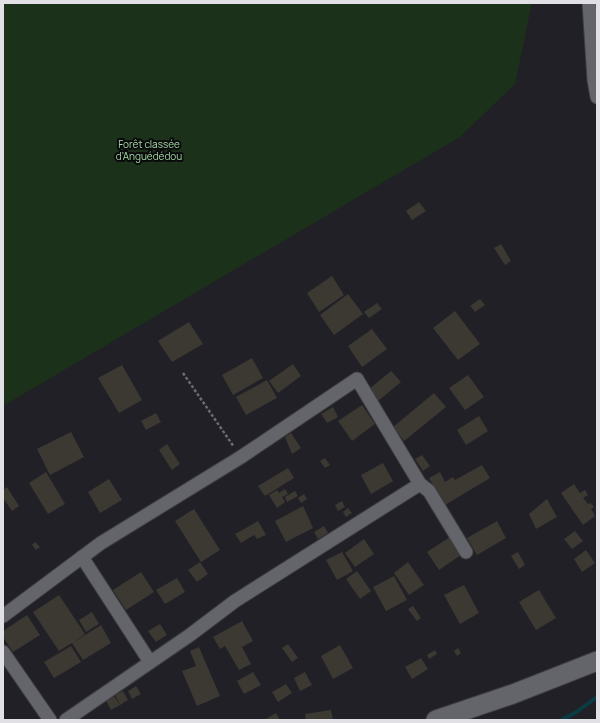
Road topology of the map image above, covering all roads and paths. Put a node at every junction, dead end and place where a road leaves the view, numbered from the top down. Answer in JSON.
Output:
{"nodes":[{"id":1,"x":589,"y":3,"type":"edge"},
{"id":2,"x":597,"y":97,"type":"edge"},
{"id":3,"x":183,"y":373,"type":"dead end"},
{"id":4,"x":241,"y":457,"type":"junction"},
{"id":5,"x":420,"y":484,"type":"junction"},
{"id":6,"x":466,"y":552,"type":"dead end"},
{"id":7,"x":82,"y":557,"type":"junction"},
{"id":8,"x":3,"y":616,"type":"edge"},
{"id":9,"x":3,"y":652,"type":"edge"},
{"id":10,"x":597,"y":661,"type":"edge"},
{"id":11,"x":150,"y":662,"type":"junction"},
{"id":12,"x":50,"y":720,"type":"edge"},
{"id":13,"x":66,"y":720,"type":"edge"},
{"id":14,"x":436,"y":720,"type":"edge"}],
"edges":[{"from":1,"to":2,"type":"street"},
{"from":3,"to":4,"type":"path"},
{"from":4,"to":5,"type":"street"},
{"from":4,"to":7,"type":"street"},
{"from":5,"to":6,"type":"street"},
{"from":5,"to":11,"type":"street"},
{"from":7,"to":8,"type":"street"},
{"from":7,"to":11,"type":"street"},
{"from":9,"to":12,"type":"street"},
{"from":10,"to":14,"type":"street"},
{"from":11,"to":13,"type":"street"}]}
